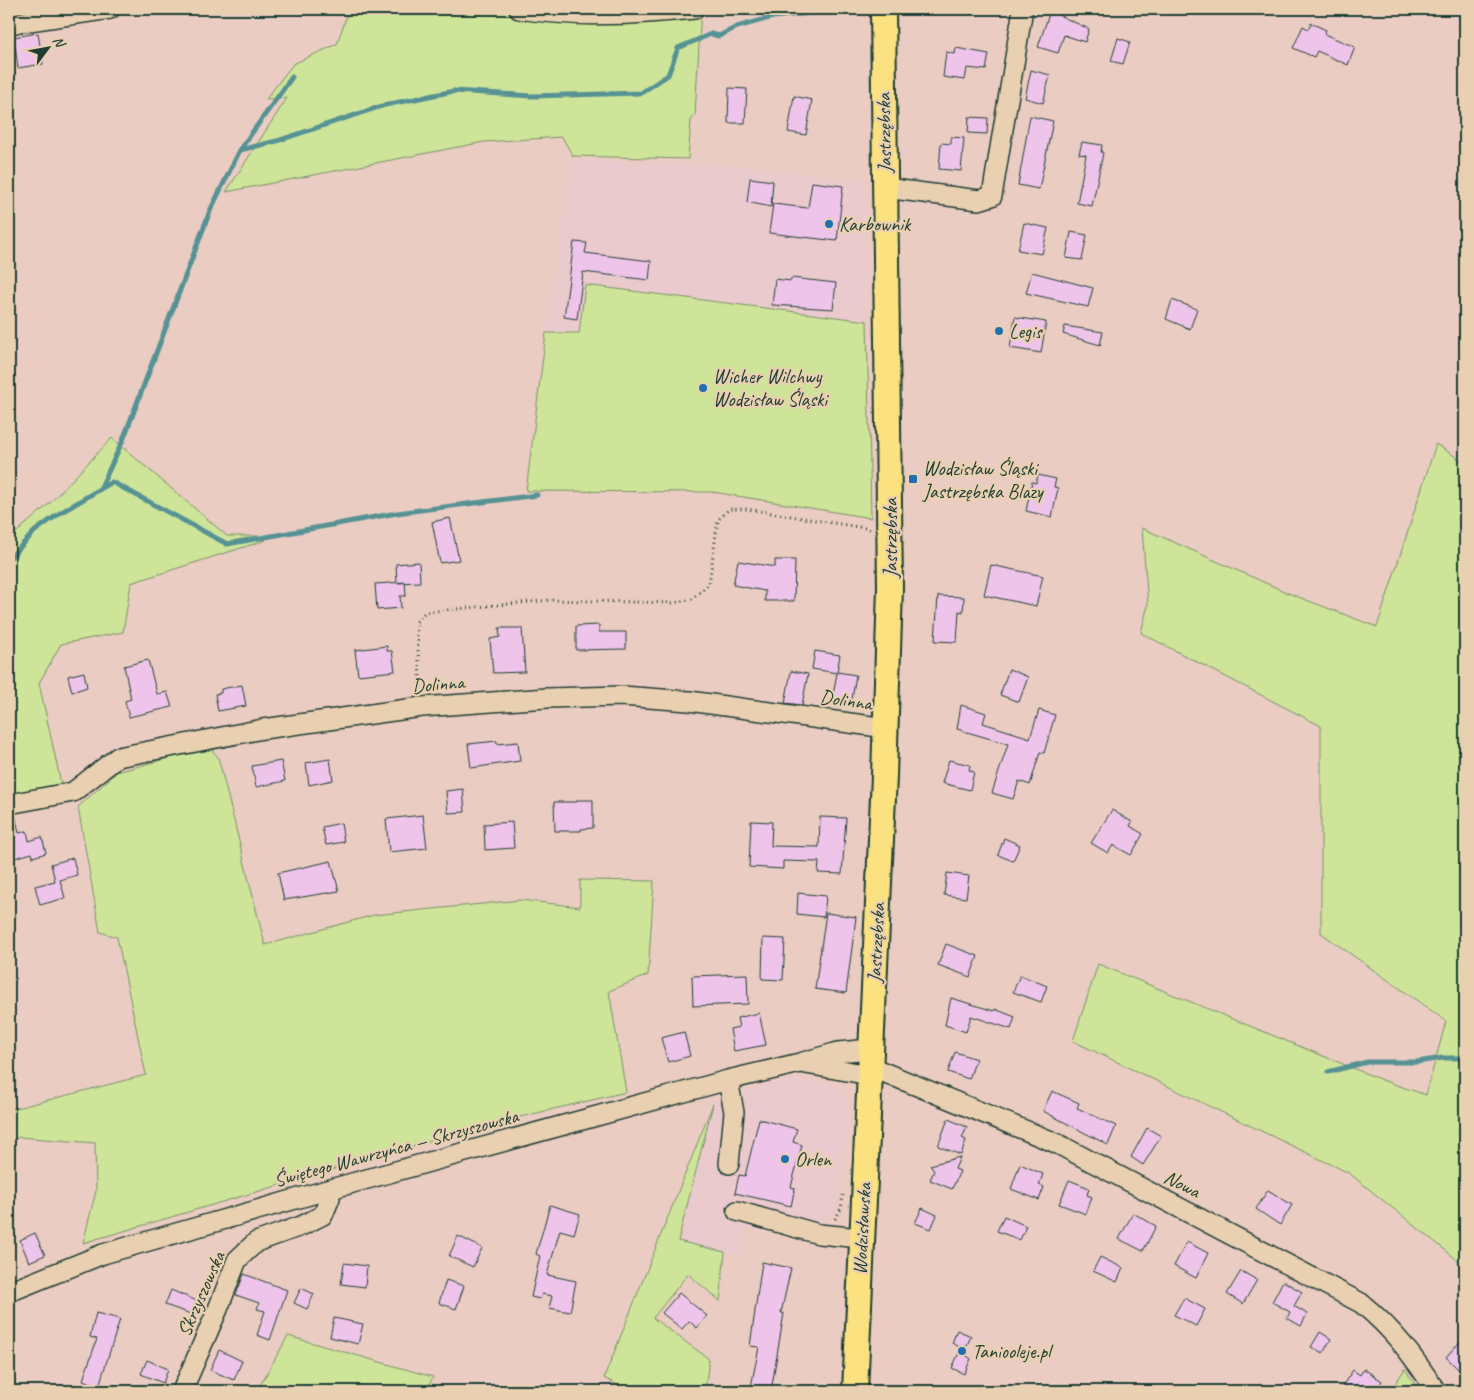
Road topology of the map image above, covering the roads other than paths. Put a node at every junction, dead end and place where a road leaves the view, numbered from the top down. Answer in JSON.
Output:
{"nodes":[{"id":1,"x":110,"y":9,"type":"edge"},
{"id":2,"x":519,"y":9,"type":"edge"},
{"id":3,"x":694,"y":9,"type":"edge"},
{"id":4,"x":883,"y":9,"type":"edge"},
{"id":5,"x":1023,"y":9,"type":"edge"},
{"id":6,"x":9,"y":24,"type":"edge"},
{"id":7,"x":885,"y":188,"type":"junction"},
{"id":8,"x":886,"y":728,"type":"junction"},
{"id":9,"x":9,"y":804,"type":"edge"},
{"id":10,"x":800,"y":1063,"type":"junction"},
{"id":11,"x":871,"y":1064,"type":"junction"},
{"id":12,"x":728,"y":1080,"type":"junction"},
{"id":13,"x":730,"y":1164,"type":"dead end"},
{"id":14,"x":327,"y":1190,"type":"junction"},
{"id":15,"x":737,"y":1211,"type":"dead end"},
{"id":16,"x":861,"y":1238,"type":"junction"},
{"id":17,"x":9,"y":1292,"type":"edge"},
{"id":18,"x":182,"y":1391,"type":"edge"},
{"id":19,"x":855,"y":1391,"type":"edge"},
{"id":20,"x":1436,"y":1391,"type":"edge"}],
"edges":[{"from":1,"to":6,"type":"street"},
{"from":2,"to":3,"type":"street"},
{"from":4,"to":7,"type":"main road","name":"Jastrzębska"},
{"from":5,"to":7,"type":"street"},
{"from":7,"to":8,"type":"main road","name":"Jastrzębska"},
{"from":8,"to":9,"type":"street","name":"Dolinna"},
{"from":8,"to":11,"type":"main road","name":"Jastrzębska"},
{"from":10,"to":11,"type":"street"},
{"from":10,"to":11,"type":"street","name":"Świętego Wawrzyńca — Skrzyszowska"},
{"from":10,"to":12,"type":"street","name":"Świętego Wawrzyńca — Skrzyszowska"},
{"from":11,"to":16,"type":"main road","name":"Wodzisławska"},
{"from":11,"to":20,"type":"street","name":"Nowa"},
{"from":12,"to":13,"type":"street"},
{"from":12,"to":14,"type":"street","name":"Świętego Wawrzyńca — Skrzyszowska"},
{"from":14,"to":17,"type":"street","name":"Świętego Wawrzyńca — Skrzyszowska"},
{"from":14,"to":18,"type":"street","name":"Skrzyszowska"},
{"from":15,"to":16,"type":"street"},
{"from":16,"to":19,"type":"main road","name":"Wodzisławska"}]}
